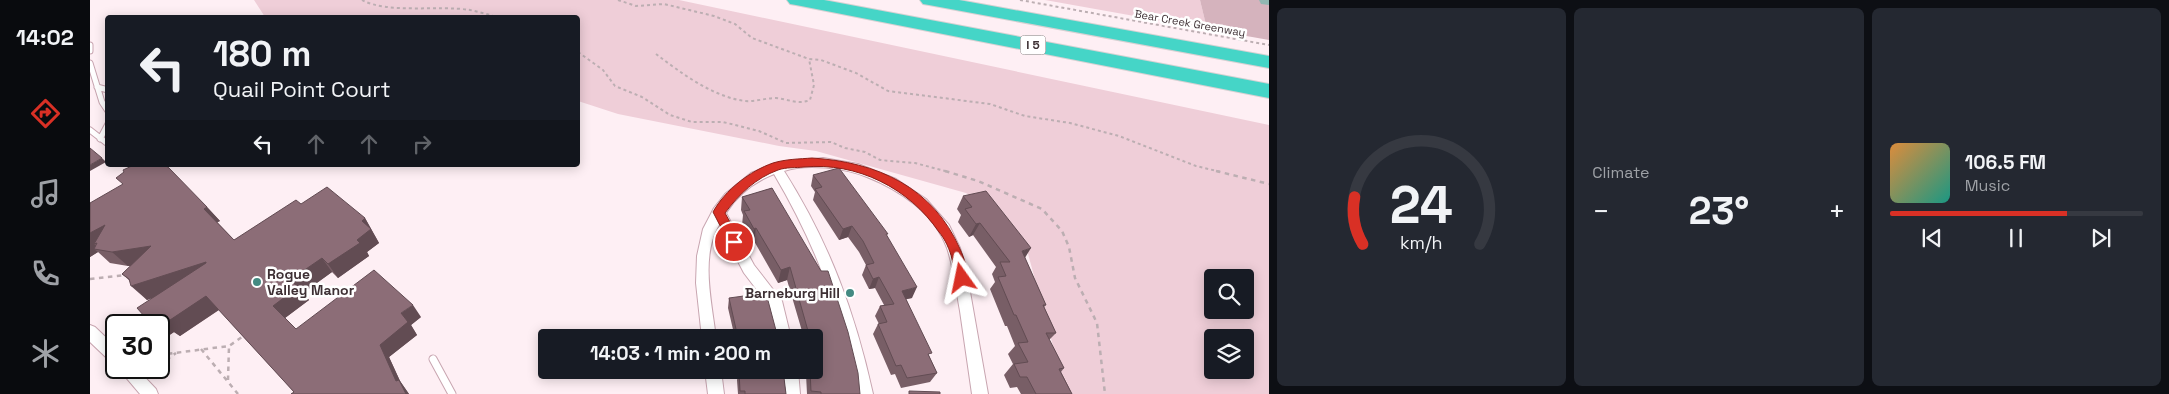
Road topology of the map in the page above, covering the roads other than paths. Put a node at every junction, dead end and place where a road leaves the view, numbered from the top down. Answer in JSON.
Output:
{"nodes":[{"id":1,"x":796,"y":0,"type":"edge"},
{"id":2,"x":929,"y":0,"type":"edge"},
{"id":3,"x":90,"y":45,"type":"edge"},
{"id":4,"x":90,"y":51,"type":"edge"},
{"id":5,"x":1269,"y":61,"type":"edge"},
{"id":6,"x":90,"y":63,"type":"edge"},
{"id":7,"x":98,"y":87,"type":"junction"},
{"id":8,"x":105,"y":89,"type":"edge"},
{"id":9,"x":1269,"y":91,"type":"edge"},
{"id":10,"x":105,"y":104,"type":"edge"},
{"id":11,"x":90,"y":130,"type":"edge"},
{"id":12,"x":105,"y":130,"type":"edge"},
{"id":13,"x":100,"y":139,"type":"junction"},
{"id":14,"x":105,"y":142,"type":"edge"},
{"id":15,"x":776,"y":167,"type":"junction"},
{"id":16,"x":719,"y":212,"type":"junction"},
{"id":17,"x":709,"y":329,"type":"edge"},
{"id":18,"x":782,"y":329,"type":"edge"},
{"id":19,"x":90,"y":332,"type":"edge"},
{"id":20,"x":105,"y":346,"type":"edge"},
{"id":21,"x":433,"y":359,"type":"dead end"},
{"id":22,"x":136,"y":379,"type":"edge"},
{"id":23,"x":714,"y":379,"type":"edge"},
{"id":24,"x":791,"y":379,"type":"edge"},
{"id":25,"x":150,"y":394,"type":"edge"},
{"id":26,"x":452,"y":394,"type":"edge"},
{"id":27,"x":716,"y":394,"type":"edge"},
{"id":28,"x":792,"y":394,"type":"edge"},
{"id":29,"x":866,"y":394,"type":"edge"},
{"id":30,"x":980,"y":394,"type":"edge"}],
"edges":[{"from":1,"to":9,"type":"highway","number":"I 5"},
{"from":2,"to":5,"type":"highway","number":"I 5"},
{"from":3,"to":4,"type":"lane"},
{"from":6,"to":7,"type":"lane"},
{"from":7,"to":8,"type":"lane"},
{"from":7,"to":10,"type":"lane"},
{"from":11,"to":13,"type":"lane"},
{"from":12,"to":13,"type":"lane"},
{"from":13,"to":14,"type":"lane"},
{"from":15,"to":16,"type":"street"},
{"from":15,"to":29,"type":"street"},
{"from":15,"to":30,"type":"street"},
{"from":16,"to":17,"type":"street"},
{"from":16,"to":18,"type":"street"},
{"from":19,"to":20,"type":"street"},
{"from":21,"to":26,"type":"lane"},
{"from":22,"to":25,"type":"street"},
{"from":23,"to":27,"type":"street"},
{"from":24,"to":28,"type":"street"}]}
